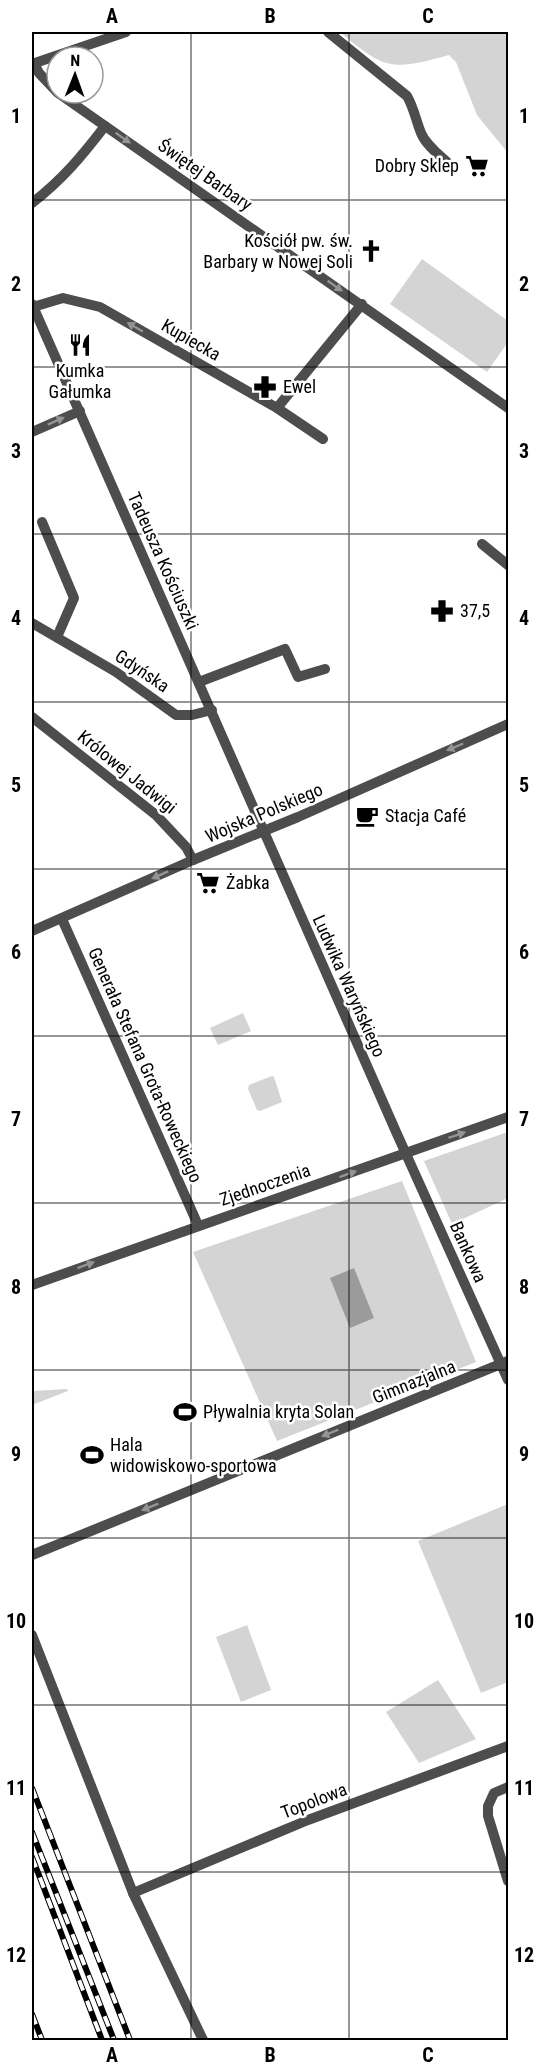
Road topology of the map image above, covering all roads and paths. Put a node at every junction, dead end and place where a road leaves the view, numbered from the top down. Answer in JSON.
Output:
{"nodes":[{"id":1,"x":126,"y":32,"type":"edge"},
{"id":2,"x":328,"y":32,"type":"edge"},
{"id":3,"x":33,"y":63,"type":"edge"},
{"id":4,"x":45,"y":80,"type":"edge"},
{"id":5,"x":75,"y":105,"type":"edge"},
{"id":6,"x":105,"y":126,"type":"junction"},
{"id":7,"x":447,"y":162,"type":"dead end"},
{"id":8,"x":32,"y":203,"type":"edge"},
{"id":9,"x":362,"y":304,"type":"junction"},
{"id":10,"x":32,"y":306,"type":"edge"},
{"id":11,"x":277,"y":408,"type":"junction"},
{"id":12,"x":508,"y":408,"type":"edge"},
{"id":13,"x":80,"y":411,"type":"junction"},
{"id":14,"x":32,"y":432,"type":"edge"},
{"id":15,"x":323,"y":439,"type":"dead end"},
{"id":16,"x":42,"y":522,"type":"dead end"},
{"id":17,"x":483,"y":544,"type":"dead end"},
{"id":18,"x":508,"y":565,"type":"edge"},
{"id":19,"x":32,"y":623,"type":"edge"},
{"id":20,"x":57,"y":638,"type":"junction"},
{"id":21,"x":325,"y":669,"type":"dead end"},
{"id":22,"x":199,"y":682,"type":"junction"},
{"id":23,"x":212,"y":710,"type":"junction"},
{"id":24,"x":32,"y":717,"type":"edge"},
{"id":25,"x":508,"y":724,"type":"edge"},
{"id":26,"x":263,"y":831,"type":"junction"},
{"id":27,"x":193,"y":860,"type":"junction"},
{"id":28,"x":62,"y":918,"type":"junction"},
{"id":29,"x":32,"y":932,"type":"edge"},
{"id":30,"x":508,"y":1117,"type":"edge"},
{"id":31,"x":405,"y":1153,"type":"junction"},
{"id":32,"x":198,"y":1225,"type":"junction"},
{"id":33,"x":32,"y":1285,"type":"edge"},
{"id":34,"x":505,"y":1362,"type":"edge"},
{"id":35,"x":508,"y":1380,"type":"edge"},
{"id":36,"x":32,"y":1555,"type":"edge"},
{"id":37,"x":32,"y":1635,"type":"edge"},
{"id":38,"x":508,"y":1746,"type":"edge"},
{"id":39,"x":508,"y":1787,"type":"edge"},
{"id":40,"x":505,"y":1860,"type":"edge"},
{"id":41,"x":508,"y":1881,"type":"edge"},
{"id":42,"x":133,"y":1893,"type":"junction"},
{"id":43,"x":203,"y":2040,"type":"edge"}],
"edges":[{"from":1,"to":3,"type":"street"},
{"from":2,"to":7,"type":"street"},
{"from":3,"to":4,"type":"street","name":"Świętej Barbary"},
{"from":5,"to":6,"type":"street","name":"Świętej Barbary"},
{"from":6,"to":8,"type":"street"},
{"from":6,"to":9,"type":"street","name":"Świętej Barbary","one_way":true},
{"from":9,"to":11,"type":"street"},
{"from":9,"to":12,"type":"street","name":"Świętej Barbary"},
{"from":11,"to":10,"type":"street","name":"Kupiecka","one_way":true},
{"from":10,"to":13,"type":"street","name":"Tadeusza Kościuszki"},
{"from":11,"to":15,"type":"street","name":"Kupiecka"},
{"from":14,"to":13,"type":"street","one_way":true},
{"from":13,"to":22,"type":"street","name":"Tadeusza Kościuszki"},
{"from":16,"to":20,"type":"street"},
{"from":17,"to":18,"type":"street"},
{"from":19,"to":20,"type":"street","name":"Gdyńska"},
{"from":20,"to":23,"type":"street","name":"Gdyńska"},
{"from":21,"to":22,"type":"street"},
{"from":22,"to":23,"type":"street","name":"Tadeusza Kościuszki"},
{"from":23,"to":26,"type":"street","name":"Tadeusza Kościuszki"},
{"from":24,"to":27,"type":"street","name":"Królowej Jadwigi"},
{"from":25,"to":26,"type":"street","name":"Wojska Polskiego","one_way":true},
{"from":26,"to":27,"type":"street","name":"Wojska Polskiego"},
{"from":26,"to":31,"type":"street","name":"Ludwika Waryńskiego"},
{"from":27,"to":28,"type":"street","name":"Wojska Polskiego","one_way":true},
{"from":28,"to":29,"type":"street","name":"Wojska Polskiego"},
{"from":28,"to":32,"type":"street","name":"Generała Stefana Grota-Roweckiego"},
{"from":31,"to":30,"type":"street","name":"Zjednoczenia","one_way":true},
{"from":32,"to":31,"type":"street","name":"Zjednoczenia","one_way":true},
{"from":31,"to":34,"type":"street","name":"Bankowa"},
{"from":33,"to":32,"type":"street","name":"Zjednoczenia","one_way":true},
{"from":34,"to":35,"type":"street","name":"Bankowa"},
{"from":34,"to":36,"type":"street","name":"Gimnazjalna","one_way":true},
{"from":37,"to":42,"type":"street"},
{"from":38,"to":42,"type":"street","name":"Topolowa"},
{"from":39,"to":40,"type":"street"},
{"from":40,"to":41,"type":"street"},
{"from":42,"to":43,"type":"street"}]}
